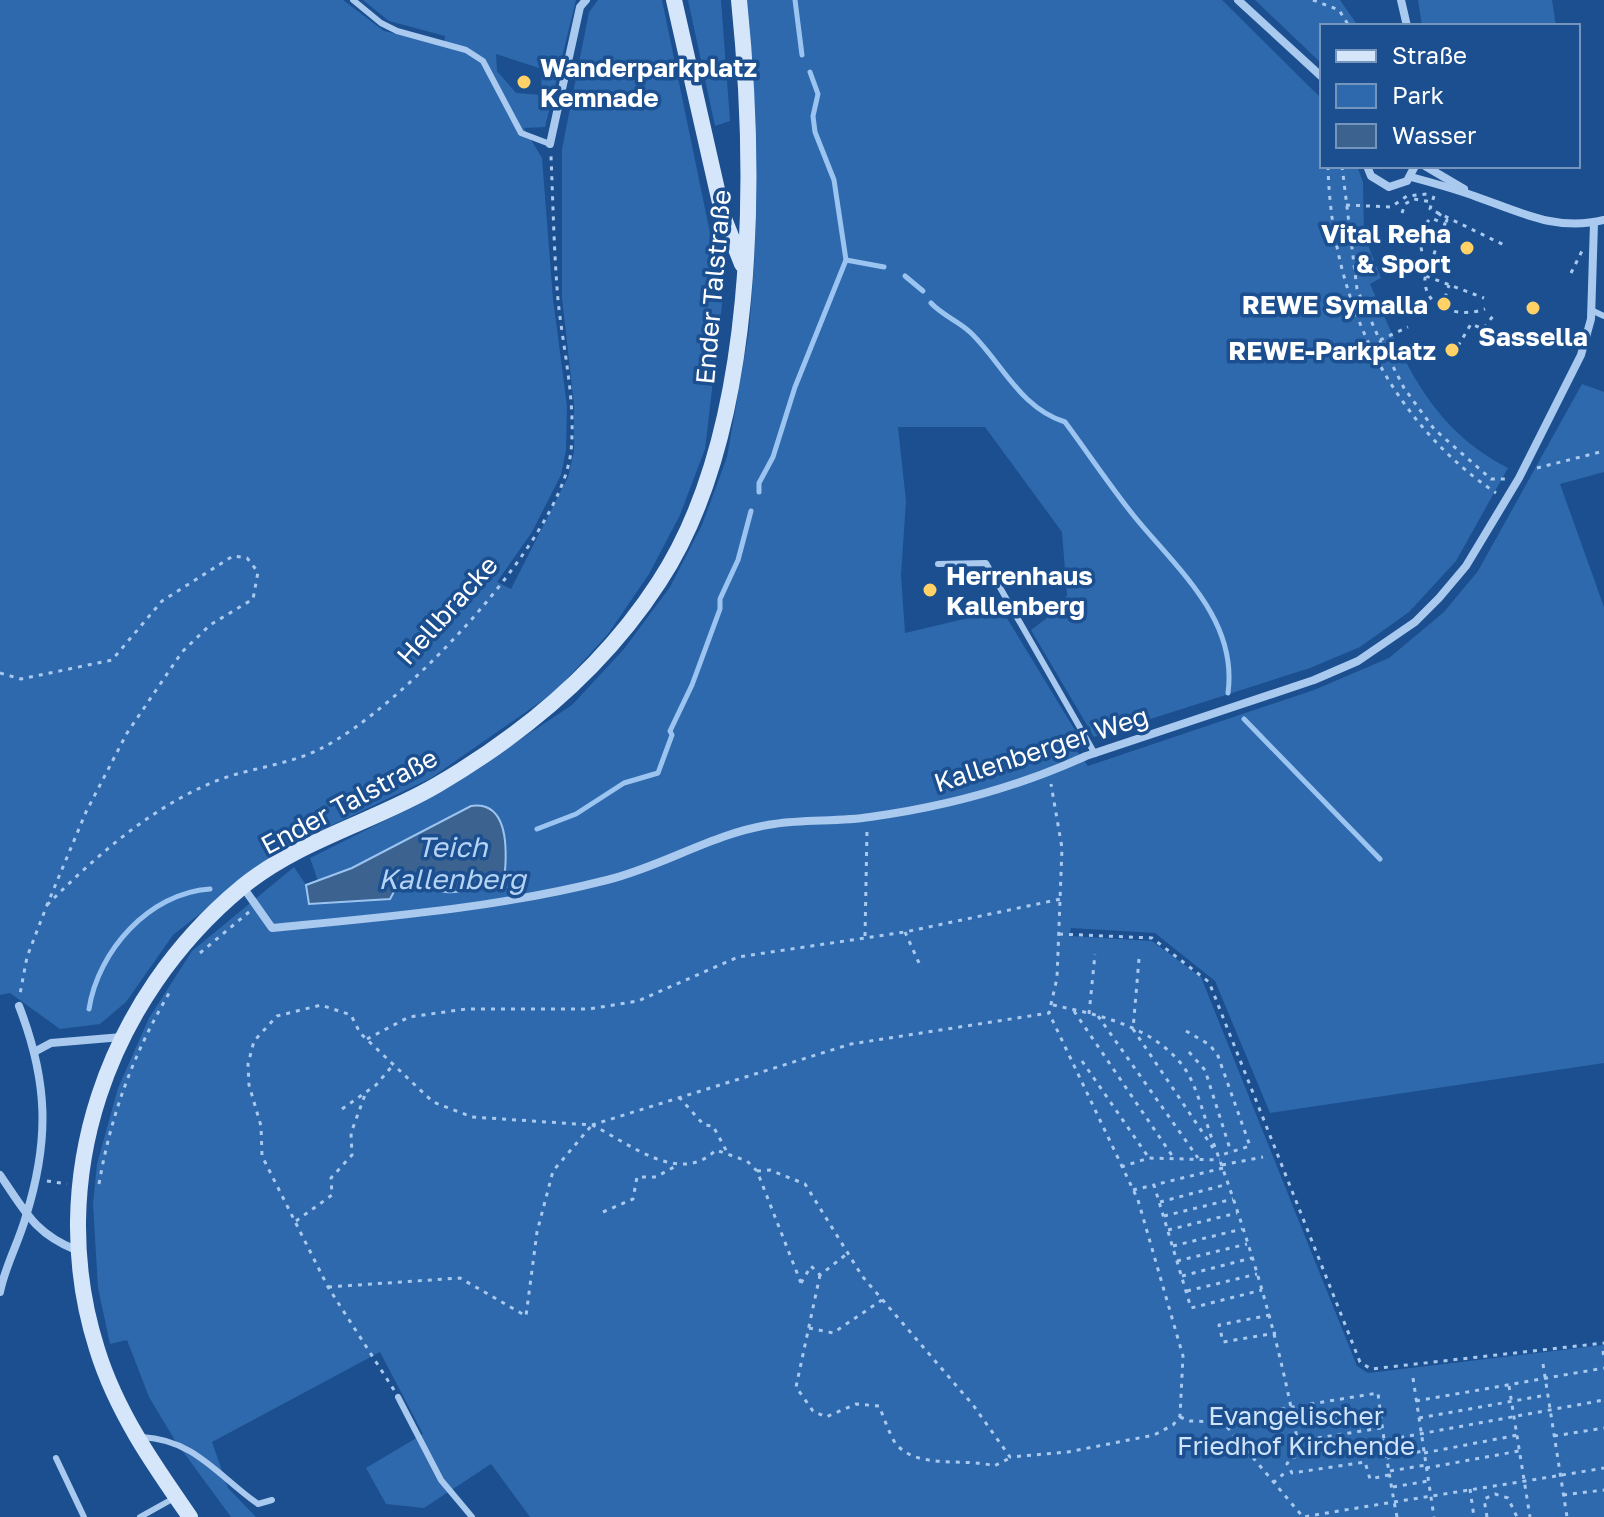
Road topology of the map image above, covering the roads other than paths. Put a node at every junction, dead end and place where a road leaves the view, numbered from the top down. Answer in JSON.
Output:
{"nodes":[{"id":1,"x":353,"y":0,"type":"edge"},
{"id":2,"x":586,"y":0,"type":"edge"},
{"id":3,"x":674,"y":0,"type":"edge"},
{"id":4,"x":739,"y":0,"type":"edge"},
{"id":5,"x":1238,"y":0,"type":"edge"},
{"id":6,"x":1401,"y":0,"type":"edge"},
{"id":7,"x":1407,"y":24,"type":"edge"},
{"id":8,"x":1320,"y":75,"type":"edge"},
{"id":9,"x":550,"y":144,"type":"joint"},
{"id":10,"x":1368,"y":168,"type":"edge"},
{"id":11,"x":1414,"y":168,"type":"edge"},
{"id":12,"x":1428,"y":168,"type":"edge"},
{"id":13,"x":1411,"y":177,"type":"junction"},
{"id":14,"x":1478,"y":197,"type":"junction"},
{"id":15,"x":1599,"y":221,"type":"edge"},
{"id":16,"x":744,"y":269,"type":"junction"},
{"id":17,"x":1591,"y":310,"type":"junction"},
{"id":18,"x":1604,"y":316,"type":"edge"},
{"id":19,"x":938,"y":564,"type":"dead end"},
{"id":20,"x":1095,"y":754,"type":"junction"},
{"id":21,"x":243,"y":887,"type":"junction"},
{"id":22,"x":19,"y":1006,"type":"road end"},
{"id":23,"x":122,"y":1037,"type":"junction"},
{"id":24,"x":36,"y":1051,"type":"junction"},
{"id":25,"x":0,"y":1175,"type":"edge"},
{"id":26,"x":26,"y":1216,"type":"junction"},
{"id":27,"x":76,"y":1250,"type":"junction"},
{"id":28,"x":0,"y":1292,"type":"edge"},
{"id":29,"x":398,"y":1397,"type":"road end"},
{"id":30,"x":137,"y":1437,"type":"junction"},
{"id":31,"x":56,"y":1458,"type":"dead end"},
{"id":32,"x":176,"y":1497,"type":"junction"},
{"id":33,"x":272,"y":1500,"type":"dead end"},
{"id":34,"x":84,"y":1517,"type":"edge"},
{"id":35,"x":140,"y":1517,"type":"edge"},
{"id":36,"x":190,"y":1517,"type":"edge"},
{"id":37,"x":472,"y":1517,"type":"edge"}],
"edges":[{"from":1,"to":9,"type":"lane"},
{"from":2,"to":9,"type":"street"},
{"from":3,"to":16,"type":"main road"},
{"from":4,"to":16,"type":"main road","name":"Ender Talstraße"},
{"from":5,"to":8,"type":"street"},
{"from":6,"to":7,"type":"street"},
{"from":10,"to":13,"type":"street"},
{"from":11,"to":13,"type":"street"},
{"from":12,"to":14,"type":"street"},
{"from":13,"to":14,"type":"street"},
{"from":14,"to":15,"type":"street"},
{"from":15,"to":17,"type":"street","name":"Kallenberger Weg"},
{"from":16,"to":21,"type":"main road","name":"Ender Talstraße"},
{"from":17,"to":18,"type":"lane"},
{"from":17,"to":20,"type":"street","name":"Kallenberger Weg"},
{"from":19,"to":20,"type":"lane"},
{"from":20,"to":21,"type":"street","name":"Kallenberger Weg"},
{"from":21,"to":23,"type":"main road","name":"Ender Talstraße"},
{"from":22,"to":24,"type":"street"},
{"from":23,"to":24,"type":"street"},
{"from":23,"to":27,"type":"main road","name":"Ender Talstraße"},
{"from":24,"to":26,"type":"street"},
{"from":25,"to":26,"type":"street"},
{"from":26,"to":27,"type":"street"},
{"from":26,"to":28,"type":"street"},
{"from":27,"to":30,"type":"main road","name":"Ender Talstraße"},
{"from":29,"to":37,"type":"lane"},
{"from":30,"to":32,"type":"main road","name":"Ender Talstraße"},
{"from":30,"to":33,"type":"lane"},
{"from":31,"to":34,"type":"lane"},
{"from":32,"to":35,"type":"lane"},
{"from":32,"to":36,"type":"main road","name":"Ender Talstraße"}]}
